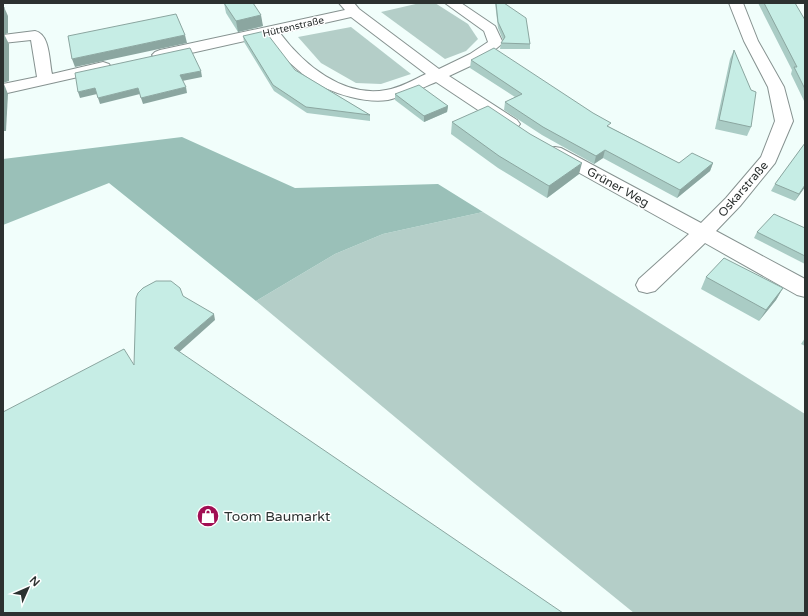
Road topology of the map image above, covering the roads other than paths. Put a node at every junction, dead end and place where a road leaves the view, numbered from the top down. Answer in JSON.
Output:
{"nodes":[{"id":1,"x":452,"y":3,"type":"edge"},
{"id":2,"x":736,"y":3,"type":"edge"},
{"id":3,"x":349,"y":5,"type":"edge"},
{"id":4,"x":271,"y":31,"type":"junction"},
{"id":5,"x":3,"y":39,"type":"edge"},
{"id":6,"x":146,"y":58,"type":"edge"},
{"id":7,"x":115,"y":65,"type":"edge"},
{"id":8,"x":437,"y":75,"type":"junction"},
{"id":9,"x":45,"y":80,"type":"junction"},
{"id":10,"x":3,"y":90,"type":"edge"},
{"id":11,"x":522,"y":131,"type":"edge"},
{"id":12,"x":541,"y":144,"type":"edge"},
{"id":13,"x":702,"y":234,"type":"junction"},
{"id":14,"x":647,"y":285,"type":"dead end"},
{"id":15,"x":805,"y":289,"type":"edge"}],
"edges":[{"from":1,"to":8,"type":"street"},
{"from":2,"to":13,"type":"street","name":"Oskarstraße"},
{"from":3,"to":4,"type":"street","name":"Hüttenstraße"},
{"from":3,"to":8,"type":"street"},
{"from":4,"to":6,"type":"street","name":"Hüttenstraße"},
{"from":4,"to":8,"type":"street"},
{"from":5,"to":9,"type":"street"},
{"from":7,"to":9,"type":"street"},
{"from":8,"to":11,"type":"street"},
{"from":9,"to":10,"type":"street"},
{"from":12,"to":13,"type":"street","name":"Grüner Weg"},
{"from":13,"to":14,"type":"street","name":"Oskarstraße"},
{"from":13,"to":15,"type":"street","name":"Grüner Weg"}]}
